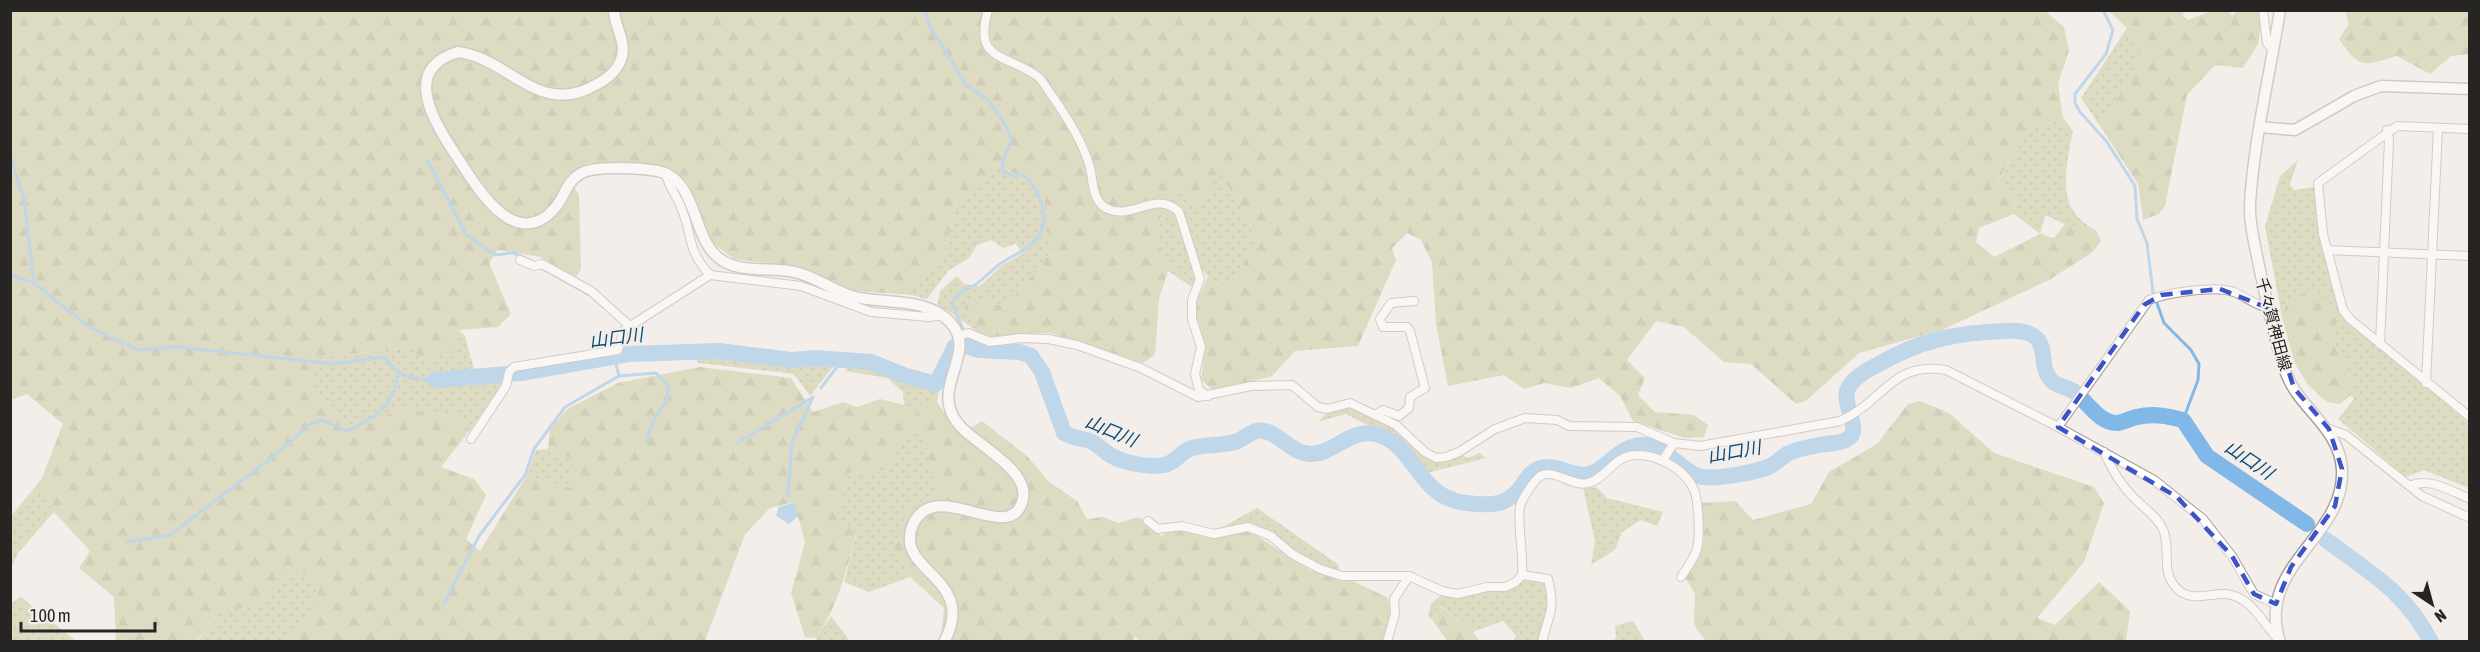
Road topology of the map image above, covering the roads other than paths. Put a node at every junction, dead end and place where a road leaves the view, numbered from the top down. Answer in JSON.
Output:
{"nodes":[{"id":1,"x":614,"y":10,"type":"edge"},
{"id":2,"x":988,"y":10,"type":"edge"},
{"id":3,"x":2263,"y":10,"type":"edge"},
{"id":4,"x":2280,"y":10,"type":"edge"},
{"id":5,"x":2274,"y":52,"type":"junction"},
{"id":6,"x":2469,"y":89,"type":"edge"},
{"id":7,"x":2260,"y":128,"type":"junction"},
{"id":8,"x":2438,"y":128,"type":"junction"},
{"id":9,"x":2469,"y":129,"type":"edge"},
{"id":10,"x":2387,"y":130,"type":"junction"},
{"id":11,"x":666,"y":173,"type":"junction"},
{"id":12,"x":2327,"y":250,"type":"junction"},
{"id":13,"x":2385,"y":253,"type":"junction"},
{"id":14,"x":2432,"y":255,"type":"junction"},
{"id":15,"x":2469,"y":256,"type":"edge"},
{"id":16,"x":520,"y":260,"type":"dead end"},
{"id":17,"x":710,"y":275,"type":"junction"},
{"id":18,"x":1414,"y":302,"type":"dead end"},
{"id":19,"x":2268,"y":308,"type":"junction"},
{"id":20,"x":942,"y":315,"type":"junction"},
{"id":21,"x":631,"y":327,"type":"junction"},
{"id":22,"x":963,"y":335,"type":"junction"},
{"id":23,"x":2380,"y":344,"type":"junction"},
{"id":24,"x":2426,"y":383,"type":"junction"},
{"id":25,"x":1208,"y":396,"type":"junction"},
{"id":26,"x":1375,"y":415,"type":"junction"},
{"id":27,"x":2469,"y":417,"type":"edge"},
{"id":28,"x":2058,"y":427,"type":"junction"},
{"id":29,"x":2329,"y":429,"type":"junction"},
{"id":30,"x":471,"y":438,"type":"dead end"},
{"id":31,"x":1674,"y":443,"type":"junction"},
{"id":32,"x":2104,"y":452,"type":"junction"},
{"id":33,"x":1663,"y":460,"type":"junction"},
{"id":34,"x":2410,"y":486,"type":"junction"},
{"id":35,"x":2469,"y":499,"type":"edge"},
{"id":36,"x":2469,"y":518,"type":"edge"},
{"id":37,"x":1148,"y":521,"type":"dead end"},
{"id":38,"x":1522,"y":575,"type":"junction"},
{"id":39,"x":1409,"y":576,"type":"junction"},
{"id":40,"x":1681,"y":577,"type":"dead end"},
{"id":41,"x":2276,"y":604,"type":"junction"},
{"id":42,"x":2280,"y":641,"type":"edge"},
{"id":43,"x":944,"y":642,"type":"edge"},
{"id":44,"x":1387,"y":642,"type":"edge"},
{"id":45,"x":1542,"y":642,"type":"edge"}],
"edges":[{"from":1,"to":11,"type":"street"},
{"from":2,"to":25,"type":"street"},
{"from":3,"to":5,"type":"street"},
{"from":4,"to":5,"type":"street","name":"千々賀神田線"},
{"from":5,"to":7,"type":"street","name":"千々賀神田線"},
{"from":6,"to":7,"type":"street"},
{"from":7,"to":19,"type":"street","name":"千々賀神田線"},
{"from":8,"to":9,"type":"street"},
{"from":8,"to":10,"type":"street"},
{"from":8,"to":14,"type":"street"},
{"from":10,"to":12,"type":"street"},
{"from":10,"to":13,"type":"street"},
{"from":11,"to":17,"type":"street"},
{"from":11,"to":20,"type":"street"},
{"from":12,"to":13,"type":"street"},
{"from":12,"to":23,"type":"street"},
{"from":13,"to":14,"type":"street"},
{"from":13,"to":23,"type":"street"},
{"from":14,"to":15,"type":"street"},
{"from":14,"to":24,"type":"street"},
{"from":16,"to":21,"type":"street"},
{"from":17,"to":20,"type":"street"},
{"from":17,"to":21,"type":"street"},
{"from":18,"to":26,"type":"street"},
{"from":19,"to":28,"type":"street"},
{"from":19,"to":29,"type":"street","name":"千々賀神田線"},
{"from":20,"to":22,"type":"street"},
{"from":21,"to":30,"type":"street"},
{"from":22,"to":25,"type":"street"},
{"from":22,"to":43,"type":"street"},
{"from":23,"to":24,"type":"street"},
{"from":24,"to":27,"type":"street"},
{"from":25,"to":26,"type":"street"},
{"from":26,"to":31,"type":"street"},
{"from":28,"to":31,"type":"street"},
{"from":28,"to":32,"type":"street"},
{"from":29,"to":34,"type":"street"},
{"from":29,"to":41,"type":"street","name":"千々賀神田線"},
{"from":31,"to":33,"type":"street"},
{"from":32,"to":41,"type":"street"},
{"from":32,"to":42,"type":"street"},
{"from":33,"to":38,"type":"street"},
{"from":33,"to":40,"type":"street"},
{"from":34,"to":35,"type":"street"},
{"from":34,"to":36,"type":"street"},
{"from":37,"to":39,"type":"street"},
{"from":38,"to":39,"type":"street"},
{"from":38,"to":45,"type":"street"},
{"from":39,"to":44,"type":"street"},
{"from":41,"to":42,"type":"street","name":"千々賀神田線"}]}
